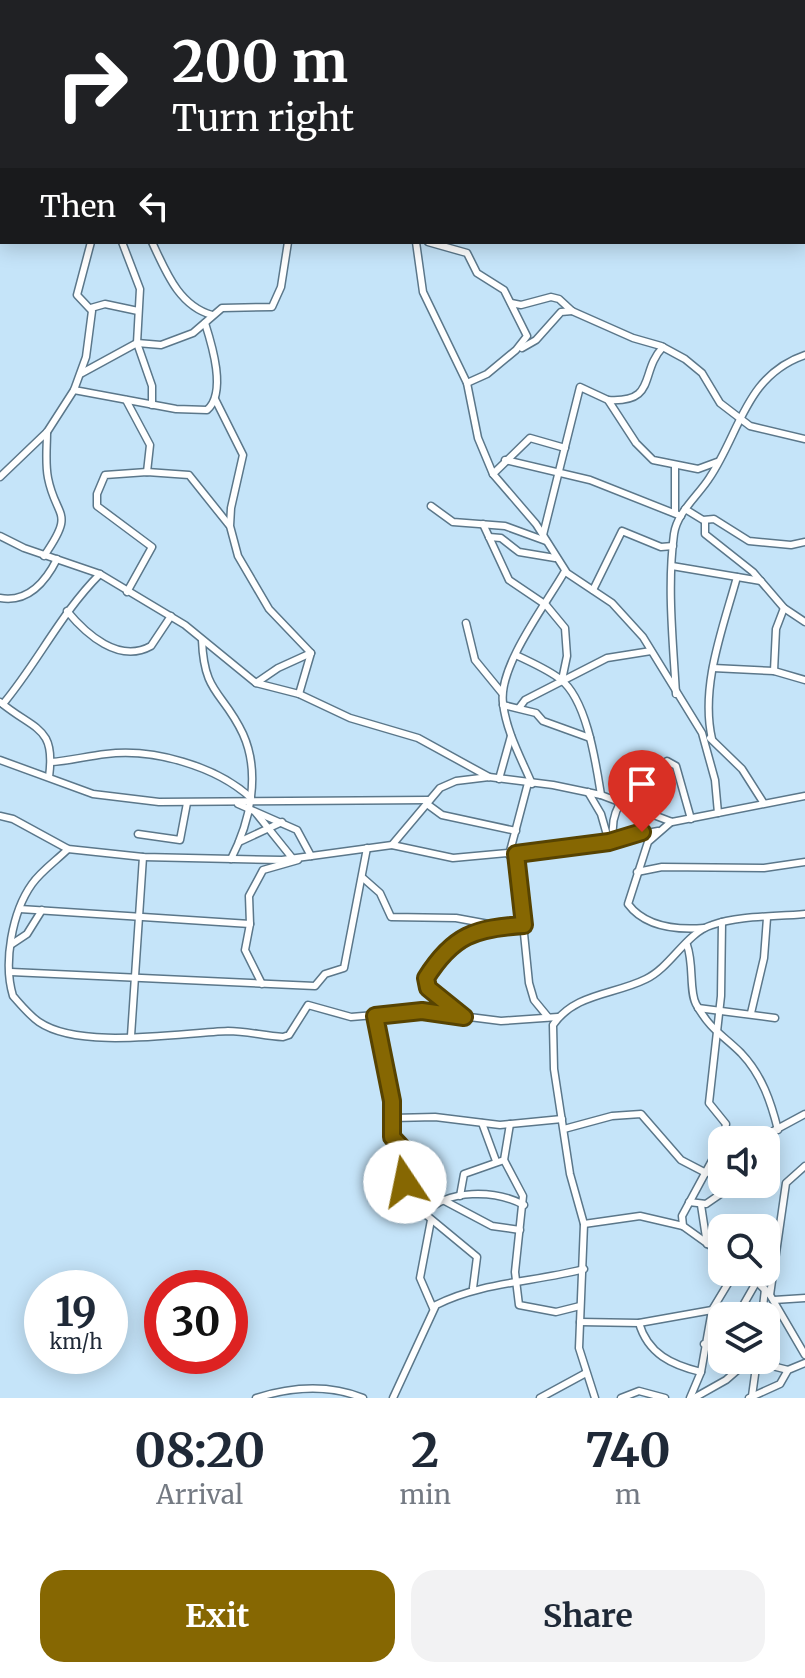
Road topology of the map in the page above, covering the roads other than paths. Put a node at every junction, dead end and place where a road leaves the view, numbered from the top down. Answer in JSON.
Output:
{"nodes":[{"id":1,"x":90,"y":244,"type":"edge"},
{"id":2,"x":123,"y":244,"type":"edge"},
{"id":3,"x":153,"y":244,"type":"edge"},
{"id":4,"x":288,"y":244,"type":"edge"},
{"id":5,"x":416,"y":244,"type":"edge"},
{"id":6,"x":435,"y":244,"type":"edge"},
{"id":7,"x":511,"y":303,"type":"junction"},
{"id":8,"x":91,"y":308,"type":"junction"},
{"id":9,"x":138,"y":311,"type":"junction"},
{"id":10,"x":572,"y":311,"type":"junction"},
{"id":11,"x":212,"y":315,"type":"junction"},
{"id":12,"x":205,"y":323,"type":"junction"},
{"id":13,"x":137,"y":343,"type":"junction"},
{"id":14,"x":663,"y":347,"type":"junction"},
{"id":15,"x":516,"y":350,"type":"junction"},
{"id":16,"x":805,"y":355,"type":"edge"},
{"id":17,"x":82,"y":373,"type":"junction"},
{"id":18,"x":467,"y":383,"type":"junction"},
{"id":19,"x":74,"y":390,"type":"junction"},
{"id":20,"x":215,"y":399,"type":"junction"},
{"id":21,"x":126,"y":400,"type":"junction"},
{"id":22,"x":608,"y":400,"type":"junction"},
{"id":23,"x":152,"y":405,"type":"junction"},
{"id":24,"x":739,"y":417,"type":"junction"},
{"id":25,"x":47,"y":432,"type":"junction"},
{"id":26,"x":805,"y":439,"type":"edge"},
{"id":27,"x":565,"y":448,"type":"junction"},
{"id":28,"x":505,"y":460,"type":"junction"},
{"id":29,"x":720,"y":460,"type":"junction"},
{"id":30,"x":675,"y":467,"type":"junction"},
{"id":31,"x":147,"y":472,"type":"junction"},
{"id":32,"x":560,"y":473,"type":"junction"},
{"id":33,"x":493,"y":474,"type":"junction"},
{"id":34,"x":0,"y":477,"type":"edge"},
{"id":35,"x":431,"y":506,"type":"dead end"},
{"id":36,"x":680,"y":513,"type":"junction"},
{"id":37,"x":705,"y":521,"type":"junction"},
{"id":38,"x":483,"y":524,"type":"junction"},
{"id":39,"x":230,"y":526,"type":"junction"},
{"id":40,"x":0,"y":536,"type":"edge"},
{"id":41,"x":489,"y":537,"type":"junction"},
{"id":42,"x":544,"y":538,"type":"junction"},
{"id":43,"x":805,"y":542,"type":"edge"},
{"id":44,"x":673,"y":546,"type":"junction"},
{"id":45,"x":44,"y":556,"type":"junction"},
{"id":46,"x":556,"y":558,"type":"junction"},
{"id":47,"x":57,"y":559,"type":"junction"},
{"id":48,"x":672,"y":566,"type":"junction"},
{"id":49,"x":565,"y":571,"type":"junction"},
{"id":50,"x":100,"y":574,"type":"junction"},
{"id":51,"x":737,"y":577,"type":"junction"},
{"id":52,"x":761,"y":581,"type":"junction"},
{"id":53,"x":593,"y":590,"type":"junction"},
{"id":54,"x":127,"y":592,"type":"junction"},
{"id":55,"x":0,"y":598,"type":"edge"},
{"id":56,"x":546,"y":605,"type":"junction"},
{"id":57,"x":784,"y":608,"type":"junction"},
{"id":58,"x":67,"y":611,"type":"junction"},
{"id":59,"x":171,"y":616,"type":"junction"},
{"id":60,"x":805,"y":622,"type":"edge"},
{"id":61,"x":466,"y":623,"type":"dead end"},
{"id":62,"x":202,"y":640,"type":"junction"},
{"id":63,"x":651,"y":651,"type":"junction"},
{"id":64,"x":311,"y":653,"type":"junction"},
{"id":65,"x":516,"y":655,"type":"junction"},
{"id":66,"x":713,"y":668,"type":"junction"},
{"id":67,"x":774,"y":671,"type":"junction"},
{"id":68,"x":805,"y":680,"type":"edge"},
{"id":69,"x":563,"y":681,"type":"junction"},
{"id":70,"x":256,"y":683,"type":"junction"},
{"id":71,"x":502,"y":693,"type":"junction"},
{"id":72,"x":299,"y":694,"type":"junction"},
{"id":73,"x":676,"y":696,"type":"junction"},
{"id":74,"x":2,"y":703,"type":"edge"},
{"id":75,"x":503,"y":705,"type":"junction"},
{"id":76,"x":519,"y":708,"type":"junction"},
{"id":77,"x":702,"y":733,"type":"junction"},
{"id":78,"x":512,"y":734,"type":"junction"},
{"id":79,"x":590,"y":738,"type":"junction"},
{"id":80,"x":712,"y":739,"type":"junction"},
{"id":81,"x":0,"y":760,"type":"edge"},
{"id":82,"x":51,"y":762,"type":"junction"},
{"id":83,"x":49,"y":777,"type":"junction"},
{"id":84,"x":489,"y":777,"type":"junction"},
{"id":85,"x":499,"y":779,"type":"junction"},
{"id":86,"x":530,"y":783,"type":"junction"},
{"id":87,"x":588,"y":792,"type":"junction"},
{"id":88,"x":601,"y":795,"type":"junction"},
{"id":89,"x":805,"y":796,"type":"edge"},
{"id":90,"x":251,"y":800,"type":"junction"},
{"id":91,"x":428,"y":802,"type":"junction"},
{"id":92,"x":622,"y":802,"type":"junction"},
{"id":93,"x":763,"y":802,"type":"junction"},
{"id":94,"x":187,"y":803,"type":"junction"},
{"id":95,"x":234,"y":803,"type":"junction"},
{"id":96,"x":253,"y":812,"type":"junction"},
{"id":97,"x":718,"y":813,"type":"junction"},
{"id":98,"x":0,"y":816,"type":"edge"},
{"id":99,"x":691,"y":819,"type":"junction"},
{"id":100,"x":282,"y":822,"type":"junction"},
{"id":101,"x":672,"y":822,"type":"junction"},
{"id":102,"x":267,"y":829,"type":"junction"},
{"id":103,"x":516,"y":831,"type":"junction"},
{"id":104,"x":658,"y":831,"type":"junction"},
{"id":105,"x":138,"y":834,"type":"dead end"},
{"id":106,"x":611,"y":841,"type":"junction"},
{"id":107,"x":239,"y":842,"type":"junction"},
{"id":108,"x":392,"y":845,"type":"junction"},
{"id":109,"x":367,"y":848,"type":"junction"},
{"id":110,"x":68,"y":849,"type":"junction"},
{"id":111,"x":512,"y":854,"type":"junction"},
{"id":112,"x":311,"y":856,"type":"junction"},
{"id":113,"x":143,"y":857,"type":"junction"},
{"id":114,"x":297,"y":858,"type":"junction"},
{"id":115,"x":231,"y":859,"type":"junction"},
{"id":116,"x":805,"y":862,"type":"edge"},
{"id":117,"x":637,"y":872,"type":"junction"},
{"id":118,"x":363,"y":878,"type":"junction"},
{"id":119,"x":20,"y":909,"type":"junction"},
{"id":120,"x":42,"y":910,"type":"junction"},
{"id":121,"x":805,"y":914,"type":"edge"},
{"id":122,"x":138,"y":915,"type":"junction"},
{"id":123,"x":767,"y":918,"type":"junction"},
{"id":124,"x":722,"y":922,"type":"junction"},
{"id":125,"x":250,"y":924,"type":"junction"},
{"id":126,"x":524,"y":925,"type":"junction"},
{"id":127,"x":500,"y":926,"type":"junction"},
{"id":128,"x":704,"y":928,"type":"junction"},
{"id":129,"x":676,"y":930,"type":"junction"},
{"id":130,"x":12,"y":944,"type":"junction"},
{"id":131,"x":685,"y":946,"type":"junction"},
{"id":132,"x":11,"y":972,"type":"junction"},
{"id":133,"x":135,"y":976,"type":"junction"},
{"id":134,"x":262,"y":985,"type":"junction"},
{"id":135,"x":698,"y":1008,"type":"junction"},
{"id":136,"x":720,"y":1010,"type":"junction"},
{"id":137,"x":751,"y":1013,"type":"junction"},
{"id":138,"x":375,"y":1016,"type":"junction"},
{"id":139,"x":464,"y":1017,"type":"junction"},
{"id":140,"x":548,"y":1017,"type":"junction"},
{"id":141,"x":558,"y":1017,"type":"junction"},
{"id":142,"x":775,"y":1018,"type":"dead end"},
{"id":143,"x":131,"y":1036,"type":"junction"},
{"id":144,"x":717,"y":1037,"type":"junction"},
{"id":145,"x":805,"y":1114,"type":"edge"},
{"id":146,"x":393,"y":1118,"type":"junction"},
{"id":147,"x":562,"y":1119,"type":"junction"},
{"id":148,"x":482,"y":1123,"type":"junction"},
{"id":149,"x":510,"y":1124,"type":"junction"},
{"id":150,"x":724,"y":1126,"type":"edge"},
{"id":151,"x":777,"y":1126,"type":"edge"},
{"id":152,"x":564,"y":1129,"type":"junction"},
{"id":153,"x":780,"y":1129,"type":"edge"},
{"id":154,"x":500,"y":1160,"type":"junction"},
{"id":155,"x":805,"y":1166,"type":"edge"},
{"id":156,"x":708,"y":1169,"type":"edge"},
{"id":157,"x":706,"y":1173,"type":"junction"},
{"id":158,"x":460,"y":1196,"type":"junction"},
{"id":159,"x":712,"y":1198,"type":"edge"},
{"id":160,"x":442,"y":1200,"type":"junction"},
{"id":161,"x":689,"y":1202,"type":"junction"},
{"id":162,"x":524,"y":1205,"type":"junction"},
{"id":163,"x":701,"y":1205,"type":"junction"},
{"id":164,"x":428,"y":1217,"type":"junction"},
{"id":165,"x":584,"y":1224,"type":"junction"},
{"id":166,"x":683,"y":1226,"type":"junction"},
{"id":167,"x":520,"y":1230,"type":"junction"},
{"id":168,"x":707,"y":1244,"type":"joint"},
{"id":169,"x":584,"y":1269,"type":"junction"},
{"id":170,"x":516,"y":1285,"type":"junction"},
{"id":171,"x":762,"y":1286,"type":"edge"},
{"id":172,"x":473,"y":1288,"type":"junction"},
{"id":173,"x":765,"y":1289,"type":"junction"},
{"id":174,"x":772,"y":1298,"type":"junction"},
{"id":175,"x":805,"y":1298,"type":"edge"},
{"id":176,"x":764,"y":1302,"type":"edge"},
{"id":177,"x":580,"y":1306,"type":"junction"},
{"id":178,"x":433,"y":1308,"type":"junction"},
{"id":179,"x":708,"y":1311,"type":"edge"},
{"id":180,"x":580,"y":1322,"type":"junction"},
{"id":181,"x":639,"y":1323,"type":"junction"},
{"id":182,"x":708,"y":1327,"type":"edge"},
{"id":183,"x":704,"y":1344,"type":"junction"},
{"id":184,"x":708,"y":1345,"type":"edge"},
{"id":185,"x":805,"y":1355,"type":"edge"},
{"id":186,"x":805,"y":1363,"type":"edge"},
{"id":187,"x":780,"y":1368,"type":"edge"},
{"id":188,"x":788,"y":1370,"type":"junction"},
{"id":189,"x":701,"y":1372,"type":"junction"},
{"id":190,"x":586,"y":1373,"type":"junction"},
{"id":191,"x":733,"y":1374,"type":"edge"},
{"id":192,"x":755,"y":1374,"type":"edge"},
{"id":193,"x":751,"y":1397,"type":"edge"},
{"id":194,"x":256,"y":1398,"type":"edge"},
{"id":195,"x":363,"y":1398,"type":"edge"},
{"id":196,"x":393,"y":1398,"type":"edge"},
{"id":197,"x":540,"y":1398,"type":"edge"},
{"id":198,"x":595,"y":1398,"type":"edge"},
{"id":199,"x":621,"y":1398,"type":"edge"},
{"id":200,"x":665,"y":1398,"type":"edge"},
{"id":201,"x":692,"y":1398,"type":"edge"}],
"edges":[{"from":1,"to":8,"type":"street"},
{"from":2,"to":9,"type":"street"},
{"from":3,"to":11,"type":"street"},
{"from":4,"to":11,"type":"street"},
{"from":5,"to":18,"type":"street"},
{"from":6,"to":7,"type":"street"},
{"from":7,"to":10,"type":"street"},
{"from":7,"to":15,"type":"street"},
{"from":8,"to":9,"type":"street"},
{"from":8,"to":17,"type":"street"},
{"from":9,"to":13,"type":"street"},
{"from":10,"to":14,"type":"street"},
{"from":10,"to":15,"type":"street"},
{"from":11,"to":12,"type":"street"},
{"from":12,"to":13,"type":"street"},
{"from":12,"to":20,"type":"street"},
{"from":13,"to":17,"type":"street"},
{"from":13,"to":23,"type":"street"},
{"from":14,"to":22,"type":"street"},
{"from":14,"to":24,"type":"street"},
{"from":15,"to":18,"type":"street"},
{"from":16,"to":24,"type":"street"},
{"from":17,"to":19,"type":"street"},
{"from":18,"to":33,"type":"street"},
{"from":19,"to":21,"type":"street"},
{"from":19,"to":25,"type":"street"},
{"from":20,"to":23,"type":"street"},
{"from":20,"to":39,"type":"street"},
{"from":21,"to":23,"type":"street"},
{"from":21,"to":31,"type":"street"},
{"from":22,"to":27,"type":"street"},
{"from":22,"to":30,"type":"street"},
{"from":24,"to":26,"type":"street"},
{"from":24,"to":29,"type":"street"},
{"from":25,"to":34,"type":"street"},
{"from":25,"to":45,"type":"street"},
{"from":27,"to":28,"type":"street"},
{"from":27,"to":32,"type":"street"},
{"from":28,"to":32,"type":"street"},
{"from":28,"to":33,"type":"street"},
{"from":29,"to":30,"type":"street"},
{"from":29,"to":36,"type":"street"},
{"from":30,"to":36,"type":"street"},
{"from":31,"to":39,"type":"street"},
{"from":31,"to":54,"type":"street"},
{"from":32,"to":36,"type":"street"},
{"from":32,"to":42,"type":"street"},
{"from":33,"to":42,"type":"street"},
{"from":35,"to":38,"type":"street"},
{"from":36,"to":37,"type":"street"},
{"from":36,"to":44,"type":"street"},
{"from":37,"to":43,"type":"street"},
{"from":37,"to":52,"type":"street"},
{"from":38,"to":41,"type":"street"},
{"from":38,"to":42,"type":"street"},
{"from":39,"to":64,"type":"street"},
{"from":40,"to":45,"type":"street"},
{"from":41,"to":46,"type":"street"},
{"from":41,"to":56,"type":"street"},
{"from":42,"to":46,"type":"street"},
{"from":44,"to":48,"type":"street"},
{"from":44,"to":53,"type":"street"},
{"from":45,"to":47,"type":"street"},
{"from":46,"to":49,"type":"street"},
{"from":47,"to":50,"type":"street"},
{"from":47,"to":55,"type":"street"},
{"from":48,"to":51,"type":"street"},
{"from":48,"to":73,"type":"street"},
{"from":49,"to":53,"type":"street"},
{"from":49,"to":56,"type":"street"},
{"from":50,"to":54,"type":"street"},
{"from":50,"to":58,"type":"street"},
{"from":51,"to":52,"type":"street"},
{"from":51,"to":66,"type":"street"},
{"from":52,"to":57,"type":"street"},
{"from":53,"to":63,"type":"street"},
{"from":54,"to":59,"type":"street"},
{"from":56,"to":65,"type":"street"},
{"from":56,"to":69,"type":"street"},
{"from":57,"to":60,"type":"street"},
{"from":57,"to":67,"type":"street"},
{"from":58,"to":59,"type":"street"},
{"from":58,"to":74,"type":"street"},
{"from":59,"to":62,"type":"street"},
{"from":61,"to":71,"type":"street"},
{"from":62,"to":70,"type":"street"},
{"from":62,"to":90,"type":"street"},
{"from":63,"to":69,"type":"street"},
{"from":63,"to":73,"type":"street"},
{"from":64,"to":70,"type":"street"},
{"from":64,"to":72,"type":"street"},
{"from":65,"to":69,"type":"street"},
{"from":65,"to":71,"type":"street"},
{"from":66,"to":67,"type":"street"},
{"from":66,"to":80,"type":"street"},
{"from":67,"to":68,"type":"street"},
{"from":69,"to":76,"type":"street"},
{"from":69,"to":79,"type":"street"},
{"from":70,"to":72,"type":"street"},
{"from":71,"to":75,"type":"street"},
{"from":72,"to":84,"type":"street"},
{"from":73,"to":77,"type":"street"},
{"from":74,"to":82,"type":"street"},
{"from":75,"to":76,"type":"street"},
{"from":75,"to":78,"type":"street"},
{"from":76,"to":79,"type":"street"},
{"from":77,"to":80,"type":"street"},
{"from":77,"to":97,"type":"street"},
{"from":78,"to":85,"type":"street"},
{"from":78,"to":86,"type":"street"},
{"from":79,"to":88,"type":"street"},
{"from":80,"to":93,"type":"street"},
{"from":81,"to":83,"type":"street"},
{"from":82,"to":83,"type":"street"},
{"from":82,"to":90,"type":"street"},
{"from":83,"to":94,"type":"street"},
{"from":84,"to":85,"type":"street"},
{"from":84,"to":91,"type":"street"},
{"from":85,"to":86,"type":"street"},
{"from":86,"to":87,"type":"street"},
{"from":86,"to":103,"type":"street"},
{"from":87,"to":88,"type":"street"},
{"from":87,"to":106,"type":"street"},
{"from":88,"to":92,"type":"street"},
{"from":89,"to":93,"type":"street"},
{"from":90,"to":91,"type":"street"},
{"from":90,"to":95,"type":"street"},
{"from":90,"to":96,"type":"street"},
{"from":91,"to":103,"type":"street"},
{"from":91,"to":108,"type":"street"},
{"from":92,"to":99,"type":"street"},
{"from":92,"to":101,"type":"street"},
{"from":92,"to":106,"type":"street"},
{"from":93,"to":97,"type":"street"},
{"from":94,"to":95,"type":"street"},
{"from":94,"to":105,"type":"street"},
{"from":95,"to":96,"type":"street"},
{"from":96,"to":100,"type":"street"},
{"from":96,"to":102,"type":"street"},
{"from":96,"to":107,"type":"street"},
{"from":97,"to":99,"type":"street"},
{"from":98,"to":110,"type":"street"},
{"from":99,"to":101,"type":"street"},
{"from":100,"to":102,"type":"street"},
{"from":100,"to":112,"type":"street"},
{"from":101,"to":104,"type":"street"},
{"from":102,"to":107,"type":"street"},
{"from":102,"to":114,"type":"street"},
{"from":103,"to":111,"type":"street"},
{"from":104,"to":106,"type":"street"},
{"from":104,"to":117,"type":"street"},
{"from":106,"to":111,"type":"street"},
{"from":107,"to":115,"type":"street"},
{"from":108,"to":109,"type":"street"},
{"from":108,"to":111,"type":"street"},
{"from":109,"to":112,"type":"street"},
{"from":109,"to":118,"type":"street"},
{"from":110,"to":113,"type":"street"},
{"from":110,"to":119,"type":"street"},
{"from":111,"to":126,"type":"street"},
{"from":112,"to":114,"type":"street"},
{"from":113,"to":115,"type":"street"},
{"from":113,"to":122,"type":"street"},
{"from":114,"to":115,"type":"street"},
{"from":114,"to":125,"type":"street"},
{"from":116,"to":117,"type":"street"},
{"from":117,"to":129,"type":"street"},
{"from":118,"to":127,"type":"street"},
{"from":118,"to":134,"type":"street"},
{"from":119,"to":120,"type":"street"},
{"from":119,"to":130,"type":"street"},
{"from":120,"to":122,"type":"street"},
{"from":120,"to":130,"type":"street"},
{"from":121,"to":123,"type":"street"},
{"from":122,"to":125,"type":"street"},
{"from":122,"to":133,"type":"street"},
{"from":123,"to":124,"type":"street"},
{"from":123,"to":137,"type":"street"},
{"from":124,"to":128,"type":"street"},
{"from":124,"to":136,"type":"street"},
{"from":125,"to":134,"type":"street"},
{"from":126,"to":127,"type":"street"},
{"from":126,"to":140,"type":"street"},
{"from":127,"to":139,"type":"street"},
{"from":128,"to":129,"type":"street"},
{"from":128,"to":131,"type":"street"},
{"from":129,"to":131,"type":"street"},
{"from":130,"to":132,"type":"street"},
{"from":131,"to":135,"type":"street"},
{"from":131,"to":141,"type":"street"},
{"from":132,"to":133,"type":"street"},
{"from":132,"to":143,"type":"street"},
{"from":133,"to":134,"type":"street"},
{"from":133,"to":143,"type":"street"},
{"from":135,"to":136,"type":"street"},
{"from":135,"to":144,"type":"street"},
{"from":136,"to":137,"type":"street"},
{"from":136,"to":144,"type":"street"},
{"from":137,"to":142,"type":"street"},
{"from":138,"to":139,"type":"street"},
{"from":138,"to":143,"type":"street"},
{"from":138,"to":146,"type":"street"},
{"from":139,"to":140,"type":"street"},
{"from":140,"to":141,"type":"street"},
{"from":141,"to":147,"type":"street"},
{"from":144,"to":150,"type":"street"},
{"from":144,"to":151,"type":"street"},
{"from":145,"to":153,"type":"street"},
{"from":146,"to":148,"type":"street"},
{"from":146,"to":164,"type":"street"},
{"from":147,"to":149,"type":"street"},
{"from":147,"to":152,"type":"street"},
{"from":148,"to":149,"type":"street"},
{"from":148,"to":154,"type":"street"},
{"from":149,"to":154,"type":"street"},
{"from":152,"to":157,"type":"street"},
{"from":152,"to":165,"type":"street"},
{"from":154,"to":158,"type":"street"},
{"from":154,"to":162,"type":"street"},
{"from":155,"to":174,"type":"street"},
{"from":156,"to":157,"type":"street"},
{"from":157,"to":161,"type":"street"},
{"from":158,"to":160,"type":"street"},
{"from":158,"to":162,"type":"street"},
{"from":159,"to":163,"type":"street"},
{"from":160,"to":164,"type":"street"},
{"from":160,"to":167,"type":"street"},
{"from":161,"to":163,"type":"street"},
{"from":161,"to":166,"type":"street"},
{"from":162,"to":167,"type":"street"},
{"from":163,"to":168,"type":"street"},
{"from":164,"to":172,"type":"street"},
{"from":164,"to":178,"type":"street"},
{"from":165,"to":166,"type":"street"},
{"from":165,"to":169,"type":"street"},
{"from":166,"to":168,"type":"street"},
{"from":167,"to":170,"type":"street"},
{"from":169,"to":170,"type":"street"},
{"from":169,"to":177,"type":"street"},
{"from":170,"to":172,"type":"street"},
{"from":170,"to":177,"type":"street"},
{"from":171,"to":173,"type":"street"},
{"from":172,"to":178,"type":"street"},
{"from":173,"to":174,"type":"street"},
{"from":173,"to":176,"type":"street"},
{"from":174,"to":175,"type":"street"},
{"from":174,"to":185,"type":"street"},
{"from":177,"to":180,"type":"street"},
{"from":178,"to":196,"type":"street"},
{"from":179,"to":181,"type":"street"},
{"from":180,"to":181,"type":"street"},
{"from":180,"to":190,"type":"street"},
{"from":181,"to":189,"type":"street"},
{"from":182,"to":183,"type":"street"},
{"from":183,"to":184,"type":"street"},
{"from":183,"to":189,"type":"street"},
{"from":186,"to":188,"type":"street"},
{"from":187,"to":188,"type":"street"},
{"from":188,"to":193,"type":"street"},
{"from":189,"to":201,"type":"street"},
{"from":190,"to":197,"type":"street"},
{"from":190,"to":198,"type":"street"},
{"from":191,"to":201,"type":"street"},
{"from":192,"to":193,"type":"street"},
{"from":194,"to":195,"type":"street"},
{"from":199,"to":200,"type":"street"}]}
